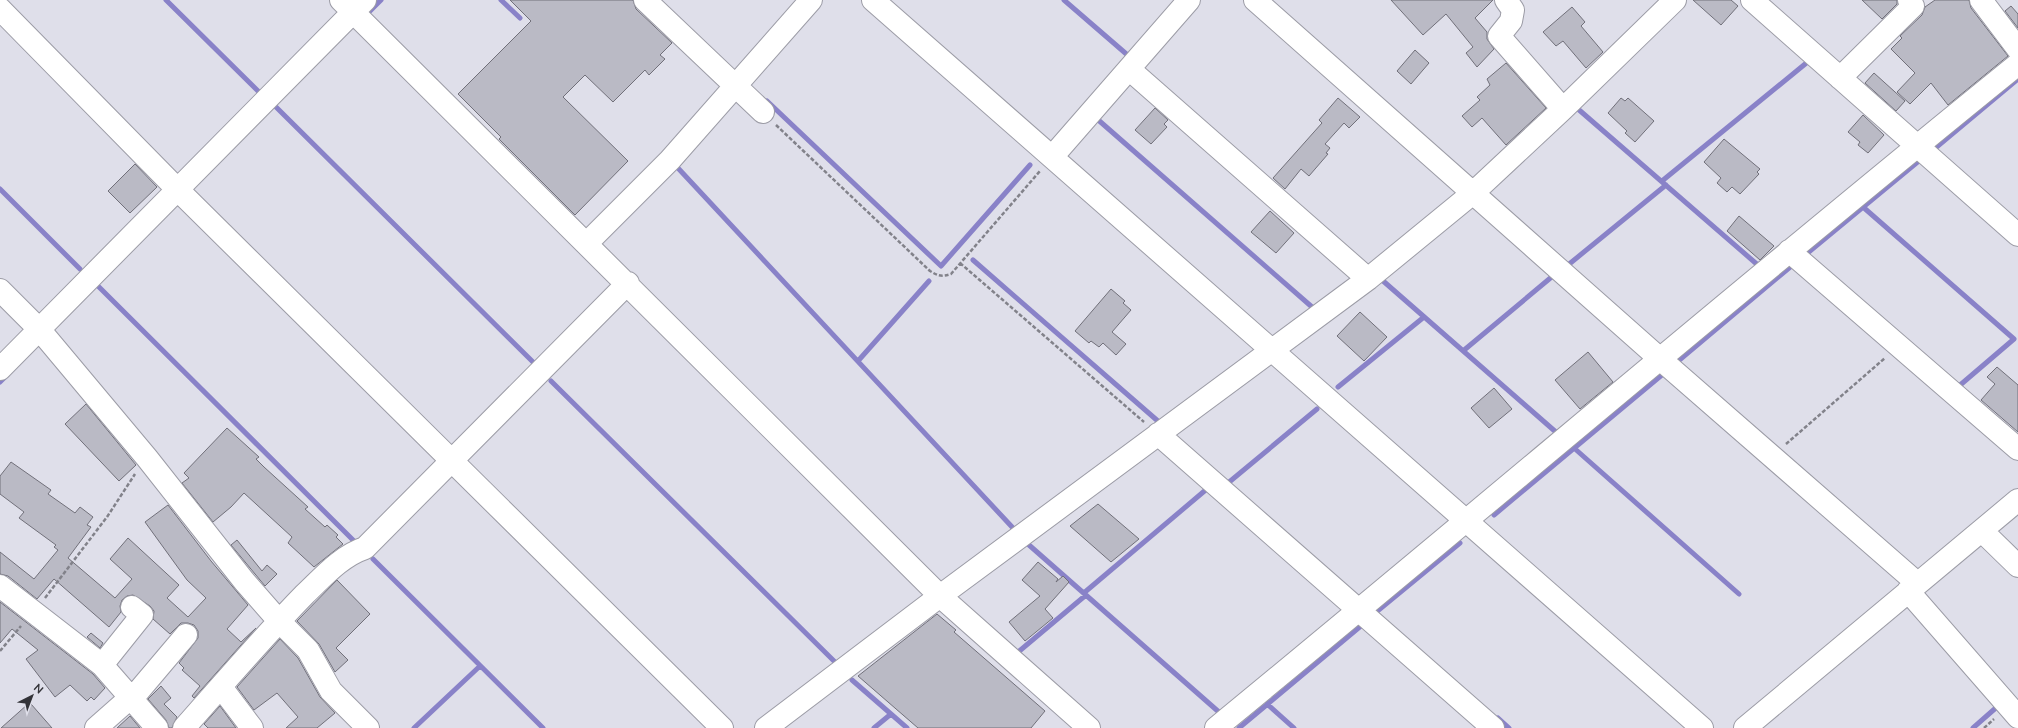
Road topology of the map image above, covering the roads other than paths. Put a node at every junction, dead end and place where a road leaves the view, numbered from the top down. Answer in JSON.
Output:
{"nodes":[{"id":1,"x":645,"y":0,"type":"edge"},
{"id":2,"x":811,"y":0,"type":"edge"},
{"id":3,"x":873,"y":0,"type":"edge"},
{"id":4,"x":1189,"y":0,"type":"edge"},
{"id":5,"x":1255,"y":0,"type":"edge"},
{"id":6,"x":1506,"y":0,"type":"edge"},
{"id":7,"x":1675,"y":0,"type":"edge"},
{"id":8,"x":1752,"y":0,"type":"edge"},
{"id":9,"x":1909,"y":0,"type":"edge"},
{"id":10,"x":1981,"y":0,"type":"edge"},
{"id":11,"x":353,"y":4,"type":"edge"},
{"id":12,"x":0,"y":9,"type":"edge"},
{"id":13,"x":2018,"y":49,"type":"edge"},
{"id":14,"x":2018,"y":64,"type":"edge"},
{"id":15,"x":1129,"y":68,"type":"junction"},
{"id":16,"x":1840,"y":78,"type":"junction"},
{"id":17,"x":740,"y":80,"type":"junction"},
{"id":18,"x":1562,"y":109,"type":"junction"},
{"id":19,"x":763,"y":112,"type":"road end"},
{"id":20,"x":1917,"y":146,"type":"junction"},
{"id":21,"x":1052,"y":157,"type":"junction"},
{"id":22,"x":177,"y":189,"type":"junction"},
{"id":23,"x":1473,"y":193,"type":"junction"},
{"id":24,"x":2018,"y":235,"type":"edge"},
{"id":25,"x":587,"y":243,"type":"junction"},
{"id":26,"x":1789,"y":251,"type":"junction"},
{"id":27,"x":1368,"y":279,"type":"junction"},
{"id":28,"x":628,"y":283,"type":"junction"},
{"id":29,"x":0,"y":290,"type":"edge"},
{"id":30,"x":39,"y":329,"type":"junction"},
{"id":31,"x":1272,"y":350,"type":"junction"},
{"id":32,"x":1659,"y":358,"type":"junction"},
{"id":33,"x":0,"y":369,"type":"edge"},
{"id":34,"x":1158,"y":434,"type":"junction"},
{"id":35,"x":2018,"y":449,"type":"edge"},
{"id":36,"x":451,"y":460,"type":"junction"},
{"id":37,"x":2018,"y":500,"type":"edge"},
{"id":38,"x":1466,"y":521,"type":"junction"},
{"id":39,"x":1982,"y":530,"type":"junction"},
{"id":40,"x":2018,"y":566,"type":"edge"},
{"id":41,"x":0,"y":586,"type":"edge"},
{"id":42,"x":1913,"y":587,"type":"junction"},
{"id":43,"x":940,"y":596,"type":"junction"},
{"id":44,"x":132,"y":607,"type":"dead end"},
{"id":45,"x":1359,"y":610,"type":"junction"},
{"id":46,"x":279,"y":621,"type":"junction"},
{"id":47,"x":186,"y":635,"type":"dead end"},
{"id":48,"x":102,"y":665,"type":"junction"},
{"id":49,"x":221,"y":687,"type":"junction"},
{"id":50,"x":130,"y":699,"type":"junction"},
{"id":51,"x":2018,"y":717,"type":"edge"},
{"id":52,"x":96,"y":728,"type":"edge"},
{"id":53,"x":157,"y":728,"type":"edge"},
{"id":54,"x":184,"y":728,"type":"edge"},
{"id":55,"x":252,"y":728,"type":"edge"},
{"id":56,"x":368,"y":728,"type":"edge"},
{"id":57,"x":722,"y":728,"type":"edge"},
{"id":58,"x":766,"y":728,"type":"edge"},
{"id":59,"x":1089,"y":728,"type":"edge"},
{"id":60,"x":1216,"y":728,"type":"edge"},
{"id":61,"x":1493,"y":728,"type":"edge"},
{"id":62,"x":1702,"y":728,"type":"edge"},
{"id":63,"x":1745,"y":728,"type":"edge"}],
"edges":[{"from":1,"to":17,"type":"street"},
{"from":2,"to":17,"type":"street"},
{"from":3,"to":21,"type":"street"},
{"from":4,"to":15,"type":"street"},
{"from":5,"to":23,"type":"street"},
{"from":6,"to":18,"type":"street"},
{"from":7,"to":18,"type":"street"},
{"from":8,"to":16,"type":"street"},
{"from":9,"to":16,"type":"street"},
{"from":10,"to":13,"type":"street"},
{"from":11,"to":22,"type":"street"},
{"from":11,"to":25,"type":"street"},
{"from":12,"to":22,"type":"street"},
{"from":14,"to":20,"type":"street"},
{"from":15,"to":21,"type":"street"},
{"from":15,"to":27,"type":"street"},
{"from":16,"to":20,"type":"street"},
{"from":17,"to":19,"type":"street"},
{"from":17,"to":25,"type":"street"},
{"from":18,"to":23,"type":"street"},
{"from":20,"to":24,"type":"street"},
{"from":20,"to":26,"type":"street"},
{"from":21,"to":31,"type":"street"},
{"from":22,"to":30,"type":"street"},
{"from":22,"to":36,"type":"street"},
{"from":23,"to":27,"type":"street"},
{"from":23,"to":32,"type":"street"},
{"from":25,"to":28,"type":"street"},
{"from":26,"to":32,"type":"street"},
{"from":26,"to":35,"type":"street"},
{"from":27,"to":31,"type":"street"},
{"from":28,"to":36,"type":"street"},
{"from":28,"to":43,"type":"street"},
{"from":29,"to":30,"type":"street"},
{"from":30,"to":33,"type":"street"},
{"from":30,"to":46,"type":"street"},
{"from":31,"to":34,"type":"street"},
{"from":31,"to":38,"type":"street"},
{"from":32,"to":38,"type":"street"},
{"from":32,"to":42,"type":"street"},
{"from":34,"to":43,"type":"street"},
{"from":34,"to":45,"type":"street"},
{"from":36,"to":46,"type":"street"},
{"from":36,"to":57,"type":"street"},
{"from":37,"to":39,"type":"street"},
{"from":38,"to":45,"type":"street"},
{"from":38,"to":62,"type":"street"},
{"from":39,"to":40,"type":"street"},
{"from":39,"to":42,"type":"street"},
{"from":41,"to":48,"type":"street"},
{"from":42,"to":51,"type":"street"},
{"from":42,"to":63,"type":"street"},
{"from":43,"to":58,"type":"street"},
{"from":43,"to":59,"type":"street"},
{"from":44,"to":48,"type":"street"},
{"from":45,"to":60,"type":"street"},
{"from":45,"to":61,"type":"street"},
{"from":46,"to":49,"type":"street"},
{"from":46,"to":56,"type":"street"},
{"from":47,"to":50,"type":"street"},
{"from":48,"to":50,"type":"street"},
{"from":49,"to":54,"type":"street"},
{"from":49,"to":55,"type":"street"},
{"from":50,"to":52,"type":"street"},
{"from":50,"to":53,"type":"street"}]}
